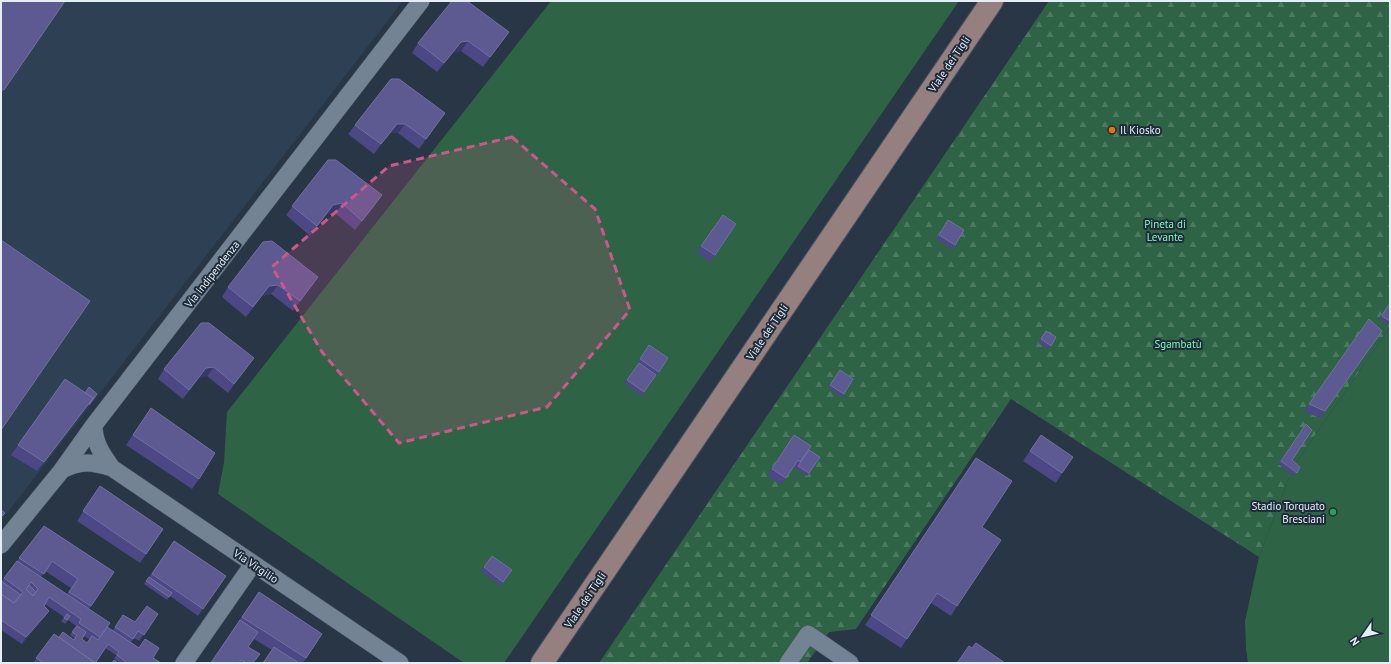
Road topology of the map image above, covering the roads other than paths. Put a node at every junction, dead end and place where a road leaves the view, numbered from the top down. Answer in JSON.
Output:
{"nodes":[{"id":1,"x":421,"y":1,"type":"edge"},
{"id":2,"x":992,"y":1,"type":"edge"},
{"id":3,"x":94,"y":425,"type":"junction"},
{"id":4,"x":112,"y":468,"type":"junction"},
{"id":5,"x":62,"y":470,"type":"junction"},
{"id":6,"x":1,"y":545,"type":"edge"},
{"id":7,"x":253,"y":564,"type":"junction"},
{"id":8,"x":184,"y":663,"type":"edge"},
{"id":9,"x":400,"y":663,"type":"edge"},
{"id":10,"x":542,"y":663,"type":"edge"},
{"id":11,"x":788,"y":663,"type":"edge"},
{"id":12,"x":850,"y":663,"type":"edge"}],
"edges":[{"from":1,"to":3,"type":"street","name":"Via Indipendenza"},
{"from":2,"to":10,"type":"street","name":"Viale dei Tigli"},
{"from":3,"to":4,"type":"street","name":"Via Virgilio"},
{"from":3,"to":5,"type":"street","name":"Via Indipendenza"},
{"from":4,"to":5,"type":"street","name":"Via Virgilio"},
{"from":4,"to":7,"type":"street","name":"Via Virgilio"},
{"from":5,"to":6,"type":"street","name":"Via Indipendenza"},
{"from":7,"to":8,"type":"street"},
{"from":7,"to":9,"type":"street","name":"Via Virgilio"},
{"from":11,"to":12,"type":"street"}]}
